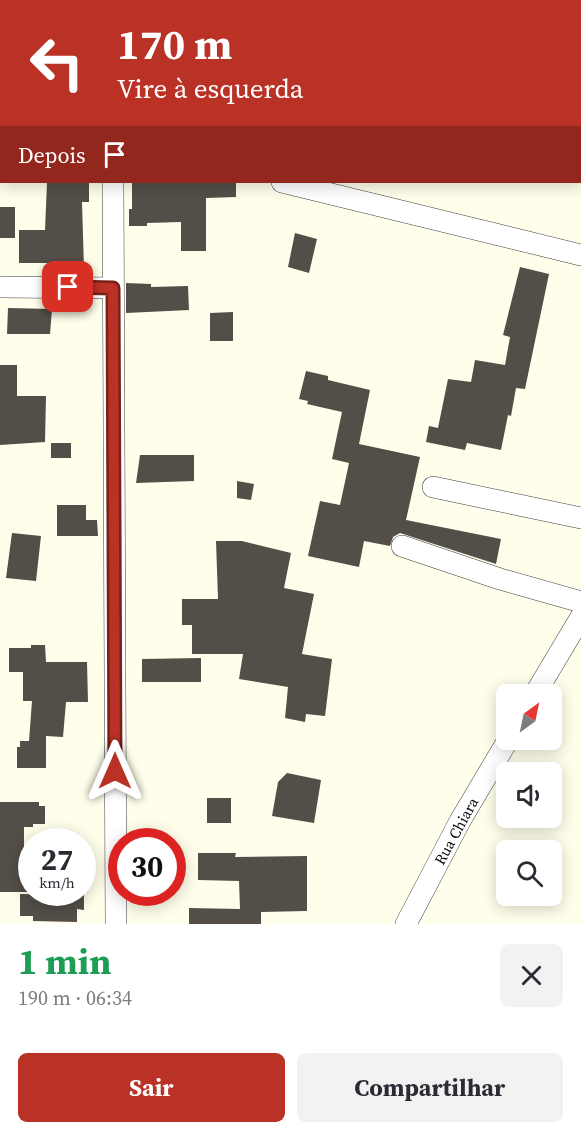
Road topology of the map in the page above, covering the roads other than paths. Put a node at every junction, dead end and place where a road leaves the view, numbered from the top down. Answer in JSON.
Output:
{"nodes":[{"id":1,"x":113,"y":183,"type":"edge"},
{"id":2,"x":286,"y":183,"type":"edge"},
{"id":3,"x":581,"y":255,"type":"edge"},
{"id":4,"x":0,"y":287,"type":"edge"},
{"id":5,"x":113,"y":288,"type":"junction"},
{"id":6,"x":433,"y":487,"type":"dead end"},
{"id":7,"x":581,"y":518,"type":"edge"},
{"id":8,"x":402,"y":546,"type":"dead end"},
{"id":9,"x":581,"y":602,"type":"edge"},
{"id":10,"x":581,"y":617,"type":"edge"},
{"id":11,"x":541,"y":684,"type":"edge"},
{"id":12,"x":502,"y":750,"type":"edge"},
{"id":13,"x":116,"y":924,"type":"edge"},
{"id":14,"x":406,"y":924,"type":"edge"}],
"edges":[{"from":1,"to":5,"type":"street"},
{"from":2,"to":3,"type":"street"},
{"from":4,"to":5,"type":"street"},
{"from":5,"to":13,"type":"street"},
{"from":6,"to":7,"type":"street"},
{"from":8,"to":9,"type":"street"},
{"from":10,"to":11,"type":"street"},
{"from":12,"to":14,"type":"street","name":"Rua Chiara"}]}
